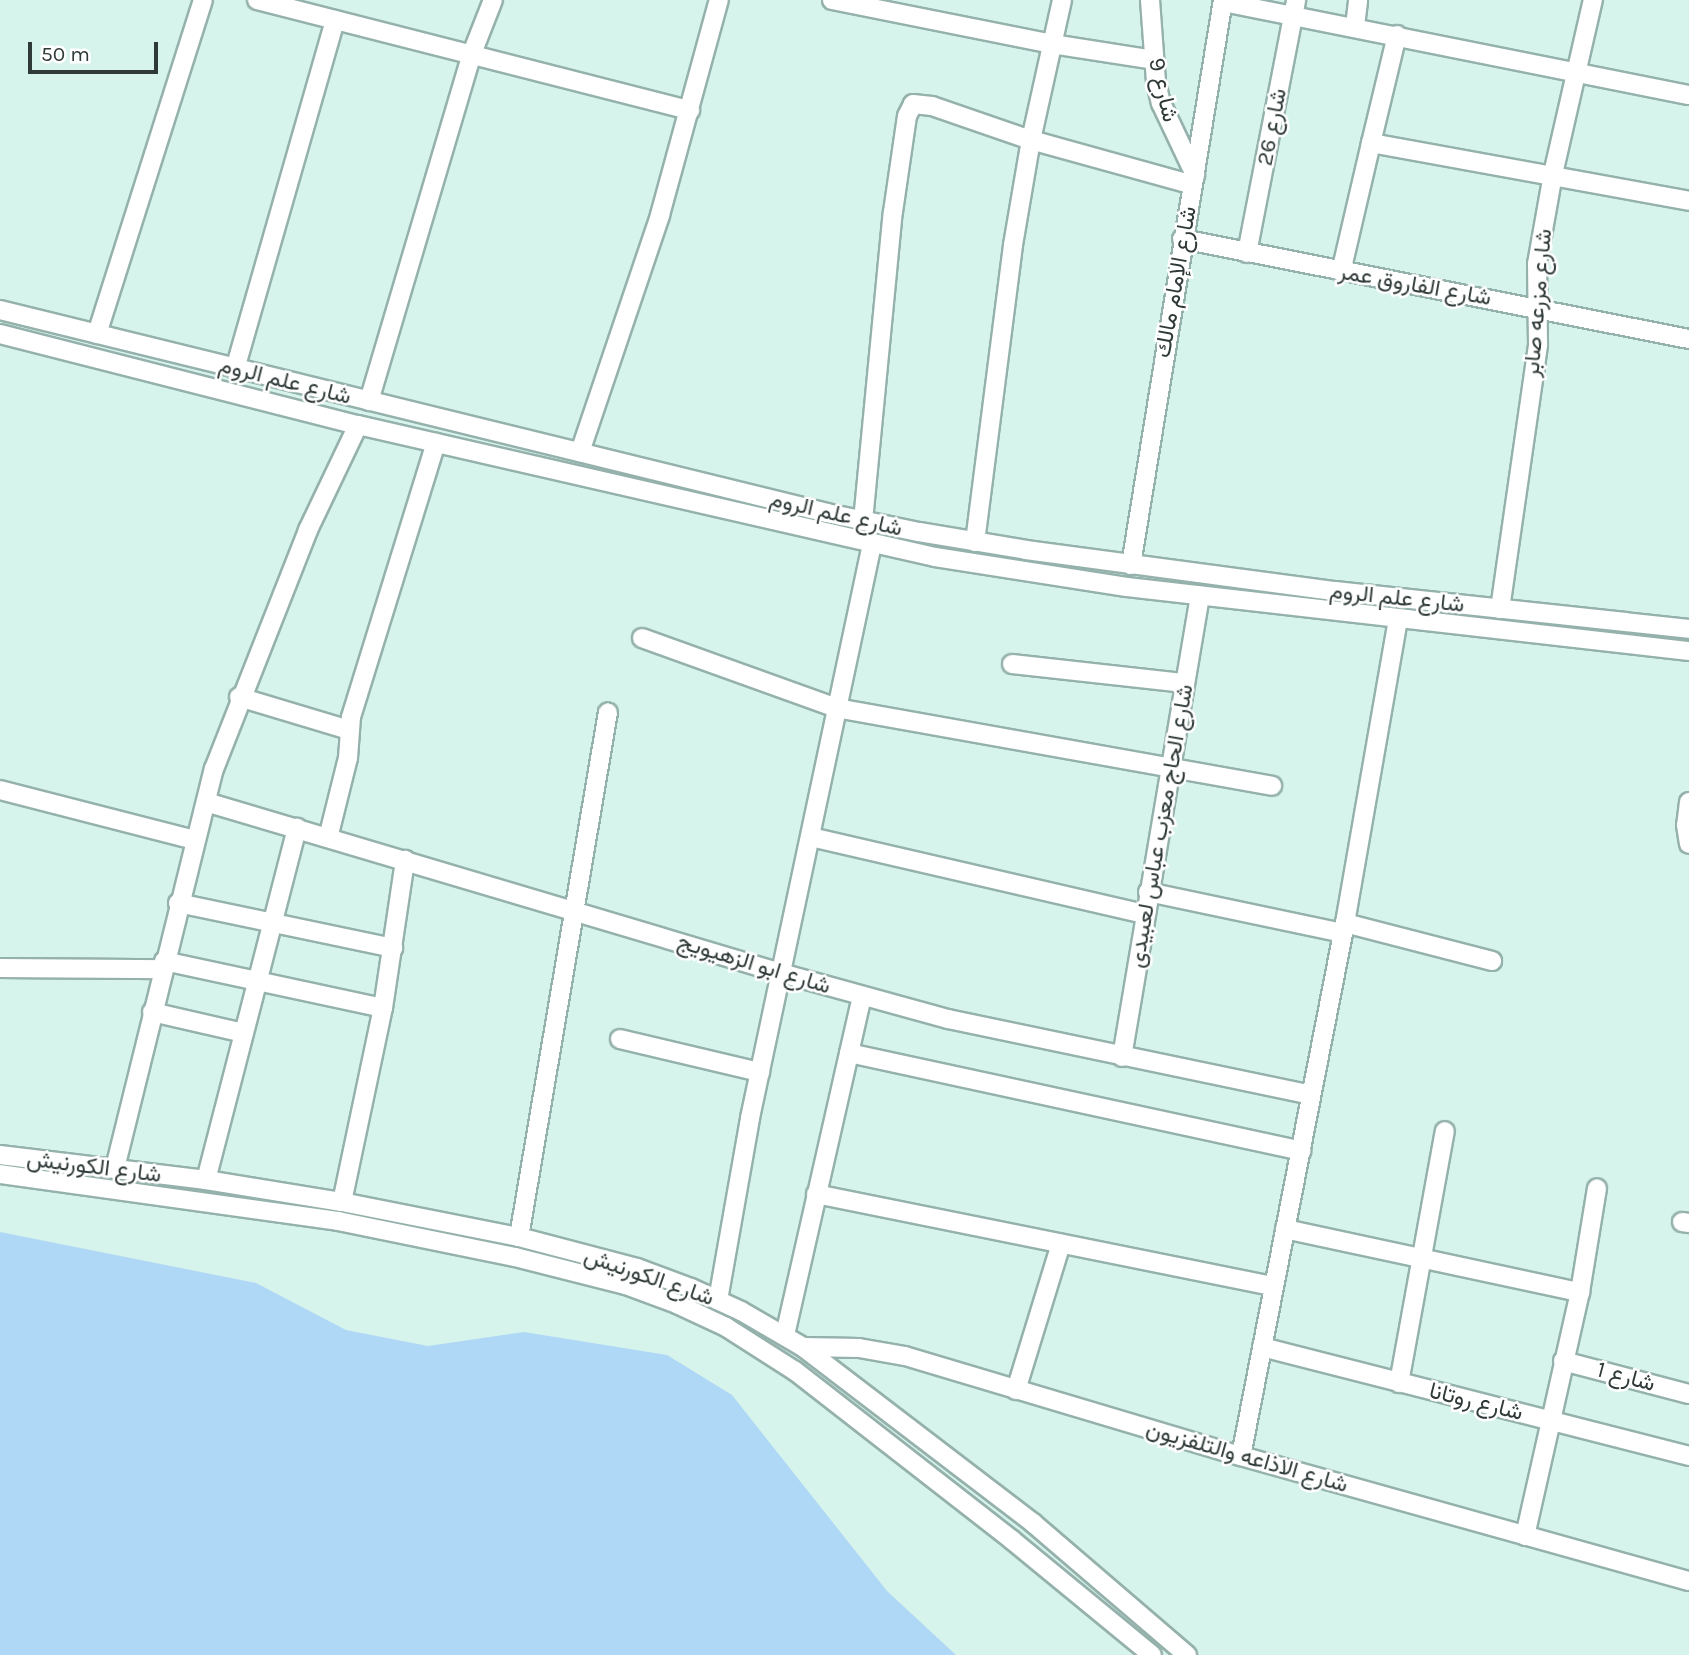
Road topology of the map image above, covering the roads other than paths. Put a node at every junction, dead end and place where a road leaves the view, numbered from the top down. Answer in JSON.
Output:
{"nodes":[{"id":1,"x":203,"y":0,"type":"edge"},
{"id":2,"x":257,"y":0,"type":"edge"},
{"id":3,"x":493,"y":0,"type":"edge"},
{"id":4,"x":719,"y":0,"type":"edge"},
{"id":5,"x":832,"y":0,"type":"edge"},
{"id":6,"x":1062,"y":0,"type":"edge"},
{"id":7,"x":1150,"y":0,"type":"edge"},
{"id":8,"x":1358,"y":0,"type":"edge"},
{"id":9,"x":1593,"y":0,"type":"edge"},
{"id":10,"x":1223,"y":1,"type":"edge"},
{"id":11,"x":1295,"y":8,"type":"edge"},
{"id":12,"x":335,"y":20,"type":"junction"},
{"id":13,"x":1354,"y":26,"type":"junction"},
{"id":14,"x":1396,"y":35,"type":"junction"},
{"id":15,"x":1052,"y":44,"type":"junction"},
{"id":16,"x":471,"y":56,"type":"junction"},
{"id":17,"x":1154,"y":60,"type":"junction"},
{"id":18,"x":1575,"y":71,"type":"junction"},
{"id":19,"x":1689,"y":95,"type":"edge"},
{"id":20,"x":690,"y":110,"type":"junction"},
{"id":21,"x":1031,"y":140,"type":"junction"},
{"id":22,"x":1371,"y":143,"type":"junction"},
{"id":23,"x":1553,"y":174,"type":"junction"},
{"id":24,"x":1194,"y":180,"type":"junction"},
{"id":25,"x":1689,"y":201,"type":"edge"},
{"id":26,"x":1182,"y":239,"type":"junction"},
{"id":27,"x":1247,"y":253,"type":"junction"},
{"id":28,"x":1341,"y":272,"type":"junction"},
{"id":29,"x":1538,"y":308,"type":"junction"},
{"id":30,"x":0,"y":310,"type":"edge"},
{"id":31,"x":0,"y":334,"type":"edge"},
{"id":32,"x":97,"y":334,"type":"junction"},
{"id":33,"x":1689,"y":339,"type":"edge"},
{"id":34,"x":235,"y":369,"type":"junction"},
{"id":35,"x":369,"y":401,"type":"junction"},
{"id":36,"x":358,"y":425,"type":"junction"},
{"id":37,"x":436,"y":443,"type":"junction"},
{"id":38,"x":580,"y":452,"type":"junction"},
{"id":39,"x":704,"y":483,"type":"junction"},
{"id":40,"x":698,"y":504,"type":"junction"},
{"id":41,"x":863,"y":521,"type":"junction"},
{"id":42,"x":975,"y":542,"type":"junction"},
{"id":43,"x":872,"y":544,"type":"junction"},
{"id":44,"x":1131,"y":565,"type":"junction"},
{"id":45,"x":1335,"y":591,"type":"junction"},
{"id":46,"x":1200,"y":596,"type":"junction"},
{"id":47,"x":1500,"y":609,"type":"junction"},
{"id":48,"x":1334,"y":612,"type":"junction"},
{"id":49,"x":1398,"y":619,"type":"junction"},
{"id":50,"x":1689,"y":629,"type":"edge"},
{"id":51,"x":642,"y":638,"type":"dead end"},
{"id":52,"x":1689,"y":651,"type":"edge"},
{"id":53,"x":1012,"y":664,"type":"dead end"},
{"id":54,"x":1185,"y":683,"type":"junction"},
{"id":55,"x":239,"y":697,"type":"junction"},
{"id":56,"x":836,"y":708,"type":"junction"},
{"id":57,"x":608,"y":712,"type":"dead end"},
{"id":58,"x":349,"y":730,"type":"junction"},
{"id":59,"x":1170,"y":767,"type":"junction"},
{"id":60,"x":1272,"y":786,"type":"dead end"},
{"id":61,"x":0,"y":790,"type":"edge"},
{"id":62,"x":206,"y":802,"type":"junction"},
{"id":63,"x":1689,"y":802,"type":"edge"},
{"id":64,"x":297,"y":828,"type":"junction"},
{"id":65,"x":811,"y":837,"type":"junction"},
{"id":66,"x":328,"y":838,"type":"junction"},
{"id":67,"x":194,"y":841,"type":"junction"},
{"id":68,"x":1689,"y":844,"type":"edge"},
{"id":69,"x":405,"y":860,"type":"junction"},
{"id":70,"x":1148,"y":892,"type":"junction"},
{"id":71,"x":178,"y":903,"type":"junction"},
{"id":72,"x":577,"y":910,"type":"junction"},
{"id":73,"x":1145,"y":914,"type":"junction"},
{"id":74,"x":272,"y":923,"type":"junction"},
{"id":75,"x":1344,"y":928,"type":"junction"},
{"id":76,"x":393,"y":948,"type":"junction"},
{"id":77,"x":1492,"y":961,"type":"dead end"},
{"id":78,"x":163,"y":965,"type":"junction"},
{"id":79,"x":0,"y":968,"type":"edge"},
{"id":80,"x":781,"y":973,"type":"junction"},
{"id":81,"x":257,"y":981,"type":"junction"},
{"id":82,"x":862,"y":997,"type":"junction"},
{"id":83,"x":383,"y":1008,"type":"junction"},
{"id":84,"x":152,"y":1012,"type":"junction"},
{"id":85,"x":244,"y":1033,"type":"junction"},
{"id":86,"x":620,"y":1039,"type":"dead end"},
{"id":87,"x":849,"y":1053,"type":"junction"},
{"id":88,"x":1122,"y":1057,"type":"junction"},
{"id":89,"x":760,"y":1072,"type":"junction"},
{"id":90,"x":1311,"y":1095,"type":"junction"},
{"id":91,"x":1445,"y":1131,"type":"dead end"},
{"id":92,"x":1301,"y":1151,"type":"junction"},
{"id":93,"x":0,"y":1156,"type":"edge"},
{"id":94,"x":115,"y":1168,"type":"junction"},
{"id":95,"x":0,"y":1174,"type":"edge"},
{"id":96,"x":206,"y":1181,"type":"junction"},
{"id":97,"x":1597,"y":1188,"type":"dead end"},
{"id":98,"x":816,"y":1194,"type":"junction"},
{"id":99,"x":342,"y":1202,"type":"junction"},
{"id":100,"x":1285,"y":1229,"type":"junction"},
{"id":101,"x":519,"y":1237,"type":"junction"},
{"id":102,"x":1061,"y":1244,"type":"junction"},
{"id":103,"x":1423,"y":1260,"type":"junction"},
{"id":104,"x":1274,"y":1286,"type":"junction"},
{"id":105,"x":1580,"y":1292,"type":"junction"},
{"id":106,"x":718,"y":1300,"type":"junction"},
{"id":107,"x":785,"y":1335,"type":"junction"},
{"id":108,"x":1262,"y":1347,"type":"junction"},
{"id":109,"x":807,"y":1349,"type":"junction"},
{"id":110,"x":1563,"y":1361,"type":"junction"},
{"id":111,"x":795,"y":1371,"type":"junction"},
{"id":112,"x":1399,"y":1382,"type":"junction"},
{"id":113,"x":1016,"y":1391,"type":"junction"},
{"id":114,"x":1689,"y":1394,"type":"edge"},
{"id":115,"x":1550,"y":1421,"type":"junction"},
{"id":116,"x":1241,"y":1456,"type":"junction"},
{"id":117,"x":1689,"y":1456,"type":"edge"},
{"id":118,"x":1525,"y":1536,"type":"junction"},
{"id":119,"x":1689,"y":1581,"type":"edge"},
{"id":120,"x":1152,"y":1655,"type":"edge"},
{"id":121,"x":1187,"y":1655,"type":"edge"}],
"edges":[{"from":1,"to":32,"type":"street"},
{"from":2,"to":12,"type":"street"},
{"from":3,"to":16,"type":"street"},
{"from":4,"to":20,"type":"street"},
{"from":5,"to":15,"type":"street"},
{"from":6,"to":15,"type":"street"},
{"from":7,"to":17,"type":"street","name":"شارع 9"},
{"from":8,"to":13,"type":"street"},
{"from":9,"to":18,"type":"street","name":"شارع مزرعه صابر"},
{"from":10,"to":11,"type":"street"},
{"from":10,"to":24,"type":"street","name":"شارع الإمام مالك"},
{"from":11,"to":13,"type":"street"},
{"from":11,"to":27,"type":"street","name":"شارع 26"},
{"from":12,"to":16,"type":"street"},
{"from":12,"to":34,"type":"street"},
{"from":13,"to":14,"type":"street"},
{"from":14,"to":18,"type":"street"},
{"from":14,"to":22,"type":"street"},
{"from":15,"to":17,"type":"street"},
{"from":15,"to":21,"type":"street"},
{"from":16,"to":20,"type":"street"},
{"from":16,"to":35,"type":"street"},
{"from":17,"to":24,"type":"street","name":"شارع 9"},
{"from":18,"to":19,"type":"street"},
{"from":18,"to":23,"type":"street","name":"شارع مزرعه صابر"},
{"from":20,"to":38,"type":"street"},
{"from":21,"to":24,"type":"street"},
{"from":21,"to":41,"type":"street"},
{"from":21,"to":42,"type":"street"},
{"from":22,"to":23,"type":"street"},
{"from":22,"to":28,"type":"street"},
{"from":23,"to":25,"type":"street"},
{"from":23,"to":29,"type":"street","name":"شارع مزرعه صابر"},
{"from":24,"to":26,"type":"street","name":"شارع الإمام مالك"},
{"from":26,"to":27,"type":"street","name":"شارع الفاروق عمر"},
{"from":26,"to":44,"type":"street","name":"شارع الإمام مالك"},
{"from":27,"to":28,"type":"street","name":"شارع الفاروق عمر"},
{"from":28,"to":29,"type":"street","name":"شارع الفاروق عمر"},
{"from":29,"to":33,"type":"street","name":"شارع الفاروق عمر"},
{"from":29,"to":47,"type":"street","name":"شارع مزرعه صابر"},
{"from":30,"to":32,"type":"street","name":"شارع علم الروم"},
{"from":31,"to":36,"type":"street","name":"شارع علم الروم"},
{"from":32,"to":34,"type":"street","name":"شارع علم الروم"},
{"from":34,"to":35,"type":"street","name":"شارع علم الروم"},
{"from":35,"to":38,"type":"street","name":"شارع علم الروم"},
{"from":36,"to":37,"type":"street","name":"شارع علم الروم"},
{"from":36,"to":55,"type":"street"},
{"from":37,"to":40,"type":"street","name":"شارع علم الروم"},
{"from":37,"to":58,"type":"street"},
{"from":38,"to":39,"type":"street","name":"شارع علم الروم"},
{"from":39,"to":40,"type":"street"},
{"from":39,"to":41,"type":"street","name":"شارع علم الروم"},
{"from":40,"to":43,"type":"street","name":"شارع علم الروم"},
{"from":41,"to":42,"type":"street","name":"شارع علم الروم"},
{"from":42,"to":44,"type":"street","name":"شارع علم الروم"},
{"from":43,"to":46,"type":"street","name":"شارع علم الروم"},
{"from":43,"to":56,"type":"street"},
{"from":44,"to":45,"type":"street","name":"شارع علم الروم"},
{"from":45,"to":47,"type":"street","name":"شارع علم الروم"},
{"from":45,"to":48,"type":"street"},
{"from":46,"to":48,"type":"street","name":"شارع علم الروم"},
{"from":46,"to":54,"type":"street","name":"شارع الحاج معزب عباس لعبيدى"},
{"from":47,"to":50,"type":"street","name":"شارع علم الروم"},
{"from":48,"to":49,"type":"street","name":"شارع علم الروم"},
{"from":49,"to":52,"type":"street","name":"شارع علم الروم"},
{"from":49,"to":75,"type":"street"},
{"from":51,"to":56,"type":"street"},
{"from":53,"to":54,"type":"street"},
{"from":54,"to":59,"type":"street","name":"شارع الحاج معزب عباس لعبيدى"},
{"from":55,"to":58,"type":"street"},
{"from":55,"to":62,"type":"street"},
{"from":56,"to":59,"type":"street"},
{"from":56,"to":65,"type":"street"},
{"from":57,"to":72,"type":"street"},
{"from":58,"to":66,"type":"street"},
{"from":59,"to":60,"type":"street"},
{"from":59,"to":70,"type":"street","name":"شارع الحاج معزب عباس لعبيدى"},
{"from":61,"to":67,"type":"street"},
{"from":62,"to":64,"type":"street","name":"شارع ابو الزهيويج"},
{"from":62,"to":67,"type":"street"},
{"from":63,"to":68,"type":"street"},
{"from":64,"to":66,"type":"street","name":"شارع ابو الزهيويج"},
{"from":64,"to":74,"type":"street"},
{"from":65,"to":73,"type":"street"},
{"from":65,"to":80,"type":"street"},
{"from":66,"to":69,"type":"street","name":"شارع ابو الزهيويج"},
{"from":67,"to":71,"type":"street"},
{"from":69,"to":72,"type":"street","name":"شارع ابو الزهيويج"},
{"from":69,"to":76,"type":"street"},
{"from":70,"to":73,"type":"street","name":"شارع الحاج معزب عباس لعبيدى"},
{"from":70,"to":75,"type":"street"},
{"from":71,"to":74,"type":"street"},
{"from":71,"to":78,"type":"street"},
{"from":72,"to":80,"type":"street","name":"شارع ابو الزهيويج"},
{"from":72,"to":101,"type":"street"},
{"from":73,"to":88,"type":"street","name":"شارع الحاج معزب عباس لعبيدى"},
{"from":74,"to":76,"type":"street"},
{"from":74,"to":81,"type":"street"},
{"from":75,"to":77,"type":"street"},
{"from":75,"to":90,"type":"street"},
{"from":76,"to":83,"type":"street"},
{"from":78,"to":79,"type":"street"},
{"from":78,"to":81,"type":"street"},
{"from":78,"to":84,"type":"street"},
{"from":80,"to":82,"type":"street","name":"شارع ابو الزهيويج"},
{"from":80,"to":89,"type":"street"},
{"from":81,"to":83,"type":"street"},
{"from":81,"to":85,"type":"street"},
{"from":82,"to":87,"type":"street"},
{"from":82,"to":88,"type":"street","name":"شارع ابو الزهيويج"},
{"from":83,"to":99,"type":"street"},
{"from":84,"to":85,"type":"street"},
{"from":84,"to":94,"type":"street"},
{"from":85,"to":96,"type":"street"},
{"from":86,"to":89,"type":"street"},
{"from":87,"to":92,"type":"street"},
{"from":87,"to":98,"type":"street"},
{"from":88,"to":90,"type":"street","name":"شارع ابو الزهيويج"},
{"from":89,"to":106,"type":"street"},
{"from":90,"to":92,"type":"street"},
{"from":91,"to":103,"type":"street"},
{"from":92,"to":100,"type":"street"},
{"from":93,"to":94,"type":"street","name":"شارع الكورنيش"},
{"from":94,"to":96,"type":"street","name":"شارع الكورنيش"},
{"from":95,"to":111,"type":"street","name":"شارع الكورنيش"},
{"from":96,"to":99,"type":"street","name":"شارع الكورنيش"},
{"from":97,"to":105,"type":"street"},
{"from":98,"to":102,"type":"street"},
{"from":98,"to":107,"type":"street"},
{"from":99,"to":101,"type":"street","name":"شارع الكورنيش"},
{"from":100,"to":103,"type":"street"},
{"from":100,"to":104,"type":"street"},
{"from":101,"to":106,"type":"street","name":"شارع الكورنيش"},
{"from":102,"to":104,"type":"street"},
{"from":102,"to":113,"type":"street"},
{"from":103,"to":105,"type":"street"},
{"from":103,"to":112,"type":"street"},
{"from":104,"to":108,"type":"street"},
{"from":105,"to":110,"type":"street"},
{"from":106,"to":107,"type":"street","name":"شارع الكورنيش"},
{"from":107,"to":109,"type":"street","name":"شارع الكورنيش"},
{"from":108,"to":112,"type":"street","name":"شارع روتانا"},
{"from":108,"to":116,"type":"street"},
{"from":109,"to":111,"type":"street"},
{"from":109,"to":113,"type":"street","name":"شارع الاذاعه والتلفزيون"},
{"from":109,"to":121,"type":"street","name":"شارع الكورنيش"},
{"from":110,"to":114,"type":"street","name":"شارع 1"},
{"from":110,"to":115,"type":"street"},
{"from":111,"to":120,"type":"street","name":"شارع الكورنيش"},
{"from":112,"to":115,"type":"street","name":"شارع روتانا"},
{"from":113,"to":116,"type":"street","name":"شارع الاذاعه والتلفزيون"},
{"from":115,"to":117,"type":"street","name":"شارع روتانا"},
{"from":115,"to":118,"type":"street"},
{"from":116,"to":118,"type":"street","name":"شارع الاذاعه والتلفزيون"},
{"from":118,"to":119,"type":"street","name":"شارع الاذاعه والتلفزيون"}]}
